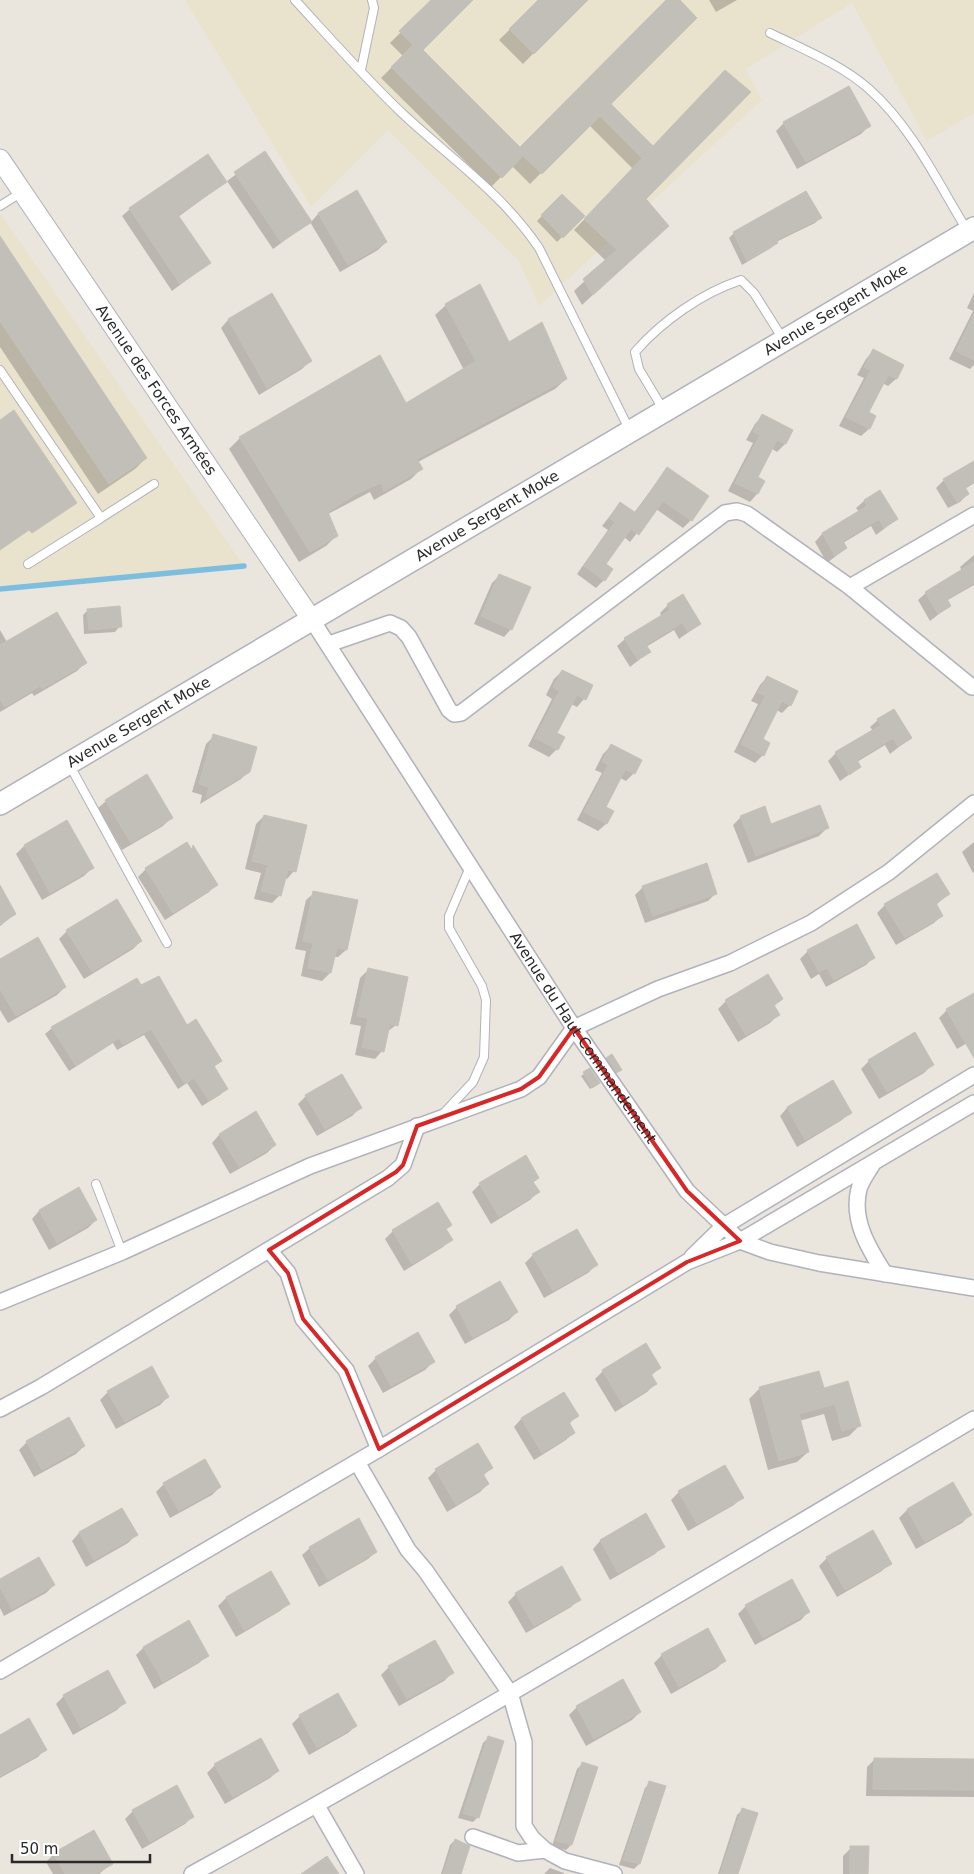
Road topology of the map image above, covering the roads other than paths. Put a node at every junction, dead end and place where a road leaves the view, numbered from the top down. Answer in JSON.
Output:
{"nodes":[{"id":1,"x":295,"y":0,"type":"edge"},
{"id":2,"x":372,"y":0,"type":"edge"},
{"id":3,"x":770,"y":34,"type":"dead end"},
{"id":4,"x":361,"y":70,"type":"junction"},
{"id":5,"x":0,"y":159,"type":"edge"},
{"id":6,"x":22,"y":192,"type":"junction"},
{"id":7,"x":0,"y":206,"type":"edge"},
{"id":8,"x":971,"y":230,"type":"edge"},
{"id":9,"x":784,"y":341,"type":"junction"},
{"id":10,"x":0,"y":370,"type":"edge"},
{"id":11,"x":665,"y":412,"type":"junction"},
{"id":12,"x":631,"y":432,"type":"junction"},
{"id":13,"x":154,"y":484,"type":"dead end"},
{"id":14,"x":974,"y":515,"type":"edge"},
{"id":15,"x":100,"y":518,"type":"junction"},
{"id":16,"x":28,"y":564,"type":"dead end"},
{"id":17,"x":850,"y":587,"type":"junction"},
{"id":18,"x":312,"y":620,"type":"junction"},
{"id":19,"x":329,"y":644,"type":"junction"},
{"id":20,"x":972,"y":687,"type":"dead end"},
{"id":21,"x":69,"y":764,"type":"junction"},
{"id":22,"x":974,"y":803,"type":"edge"},
{"id":23,"x":0,"y":804,"type":"edge"},
{"id":24,"x":470,"y":867,"type":"junction"},
{"id":25,"x":167,"y":943,"type":"dead end"},
{"id":26,"x":574,"y":1028,"type":"junction"},
{"id":27,"x":974,"y":1075,"type":"edge"},
{"id":28,"x":974,"y":1103,"type":"edge"},
{"id":29,"x":440,"y":1117,"type":"junction"},
{"id":30,"x":418,"y":1126,"type":"junction"},
{"id":31,"x":872,"y":1164,"type":"junction"},
{"id":32,"x":96,"y":1184,"type":"dead end"},
{"id":33,"x":724,"y":1226,"type":"junction"},
{"id":34,"x":740,"y":1242,"type":"junction"},
{"id":35,"x":269,"y":1250,"type":"junction"},
{"id":36,"x":122,"y":1252,"type":"junction"},
{"id":37,"x":687,"y":1262,"type":"junction"},
{"id":38,"x":885,"y":1274,"type":"junction"},
{"id":39,"x":974,"y":1288,"type":"edge"},
{"id":40,"x":0,"y":1302,"type":"edge"},
{"id":41,"x":0,"y":1409,"type":"edge"},
{"id":42,"x":974,"y":1419,"type":"edge"},
{"id":43,"x":379,"y":1449,"type":"junction"},
{"id":44,"x":357,"y":1462,"type":"junction"},
{"id":45,"x":0,"y":1671,"type":"edge"},
{"id":46,"x":510,"y":1693,"type":"junction"},
{"id":47,"x":316,"y":1806,"type":"junction"},
{"id":48,"x":472,"y":1837,"type":"dead end"},
{"id":49,"x":545,"y":1850,"type":"junction"},
{"id":50,"x":192,"y":1874,"type":"edge"},
{"id":51,"x":356,"y":1874,"type":"edge"},
{"id":52,"x":614,"y":1874,"type":"edge"}],
"edges":[{"from":1,"to":4,"type":"lane"},
{"from":2,"to":4,"type":"lane"},
{"from":3,"to":8,"type":"lane"},
{"from":4,"to":12,"type":"lane"},
{"from":5,"to":6,"type":"street","name":"Avenue des Forces Armées"},
{"from":6,"to":7,"type":"lane"},
{"from":6,"to":18,"type":"street","name":"Avenue des Forces Armées"},
{"from":8,"to":9,"type":"main road","name":"Avenue Sergent Moke"},
{"from":9,"to":11,"type":"main road","name":"Avenue Sergent Moke"},
{"from":9,"to":11,"type":"lane"},
{"from":10,"to":15,"type":"lane"},
{"from":11,"to":12,"type":"main road","name":"Avenue Sergent Moke"},
{"from":12,"to":18,"type":"main road","name":"Avenue Sergent Moke"},
{"from":13,"to":15,"type":"lane"},
{"from":14,"to":17,"type":"street"},
{"from":15,"to":16,"type":"lane"},
{"from":17,"to":19,"type":"street"},
{"from":17,"to":20,"type":"street"},
{"from":18,"to":19,"type":"street","name":"Avenue du Haut Commandement"},
{"from":18,"to":21,"type":"main road","name":"Avenue Sergent Moke"},
{"from":19,"to":24,"type":"street","name":"Avenue du Haut Commandement"},
{"from":21,"to":23,"type":"main road","name":"Avenue Sergent Moke"},
{"from":21,"to":25,"type":"lane"},
{"from":22,"to":26,"type":"street"},
{"from":24,"to":26,"type":"street","name":"Avenue du Haut Commandement"},
{"from":24,"to":29,"type":"lane"},
{"from":26,"to":29,"type":"street"},
{"from":26,"to":33,"type":"street","name":"Avenue du Haut Commandement"},
{"from":27,"to":33,"type":"street"},
{"from":28,"to":31,"type":"street"},
{"from":29,"to":30,"type":"street"},
{"from":30,"to":35,"type":"street"},
{"from":30,"to":36,"type":"street"},
{"from":31,"to":34,"type":"street"},
{"from":31,"to":38,"type":"street"},
{"from":32,"to":36,"type":"lane"},
{"from":33,"to":34,"type":"street","name":"Avenue du Haut Commandement"},
{"from":33,"to":37,"type":"street"},
{"from":34,"to":37,"type":"street"},
{"from":34,"to":38,"type":"street","name":"Avenue du Haut Commandement"},
{"from":35,"to":41,"type":"street"},
{"from":35,"to":43,"type":"street"},
{"from":36,"to":40,"type":"street"},
{"from":37,"to":43,"type":"street"},
{"from":38,"to":39,"type":"street","name":"Avenue du Haut Commandement"},
{"from":42,"to":46,"type":"street"},
{"from":43,"to":44,"type":"street"},
{"from":44,"to":45,"type":"street"},
{"from":44,"to":46,"type":"street"},
{"from":46,"to":47,"type":"street"},
{"from":46,"to":49,"type":"street"},
{"from":47,"to":50,"type":"street"},
{"from":47,"to":51,"type":"street"},
{"from":48,"to":49,"type":"street"},
{"from":49,"to":52,"type":"street"}]}
